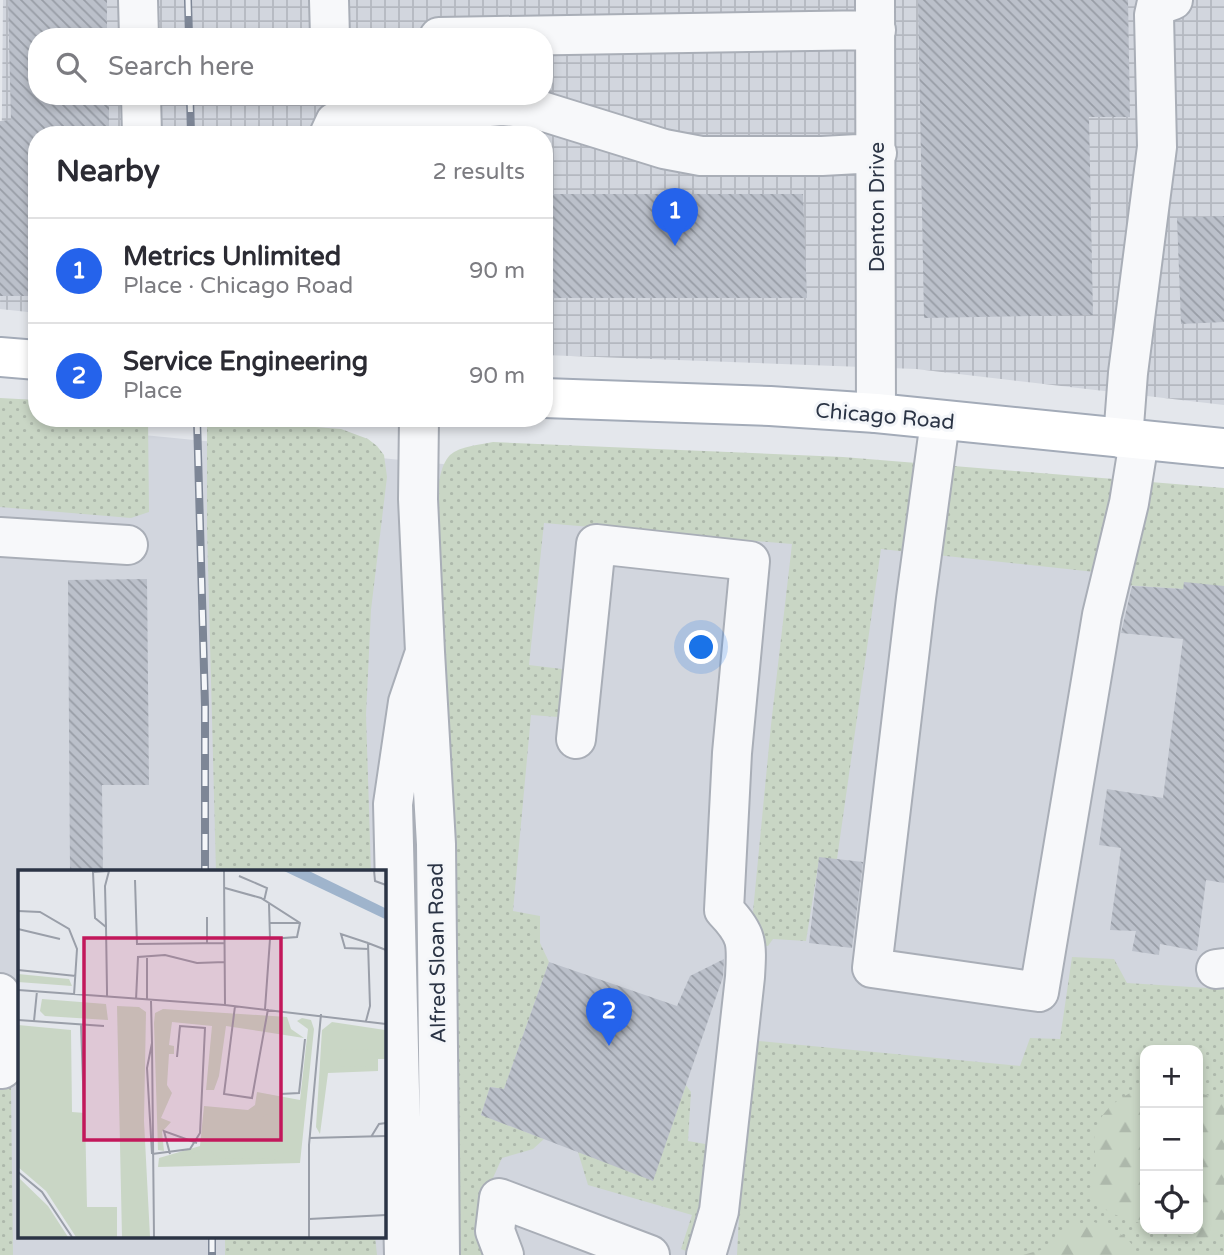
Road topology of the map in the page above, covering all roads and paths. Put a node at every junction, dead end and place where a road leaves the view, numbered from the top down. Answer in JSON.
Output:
{"nodes":[{"id":1,"x":138,"y":0,"type":"edge"},
{"id":2,"x":329,"y":0,"type":"edge"},
{"id":3,"x":1162,"y":2,"type":"edge"},
{"id":4,"x":875,"y":15,"type":"edge"},
{"id":5,"x":765,"y":16,"type":"edge"},
{"id":6,"x":139,"y":28,"type":"edge"},
{"id":7,"x":330,"y":28,"type":"edge"},
{"id":8,"x":553,"y":30,"type":"edge"},
{"id":9,"x":141,"y":105,"type":"edge"},
{"id":10,"x":391,"y":125,"type":"edge"},
{"id":11,"x":142,"y":126,"type":"edge"},
{"id":12,"x":335,"y":126,"type":"edge"},
{"id":13,"x":877,"y":153,"type":"junction"},
{"id":14,"x":0,"y":357,"type":"edge"},
{"id":15,"x":28,"y":359,"type":"edge"},
{"id":16,"x":553,"y":398,"type":"edge"},
{"id":17,"x":876,"y":414,"type":"junction"},
{"id":18,"x":940,"y":421,"type":"junction"},
{"id":19,"x":419,"y":427,"type":"edge"},
{"id":20,"x":1131,"y":440,"type":"junction"},
{"id":21,"x":1224,"y":449,"type":"edge"},
{"id":22,"x":0,"y":537,"type":"edge"},
{"id":23,"x":128,"y":545,"type":"dead end"},
{"id":24,"x":425,"y":652,"type":"junction"},
{"id":25,"x":576,"y":739,"type":"dead end"},
{"id":26,"x":0,"y":993,"type":"edge"},
{"id":27,"x":2,"y":1069,"type":"dead end"},
{"id":28,"x":404,"y":1255,"type":"edge"},
{"id":29,"x":440,"y":1255,"type":"edge"},
{"id":30,"x":504,"y":1255,"type":"edge"},
{"id":31,"x":650,"y":1255,"type":"edge"},
{"id":32,"x":706,"y":1255,"type":"edge"}],
"edges":[{"from":1,"to":6,"type":"street"},
{"from":2,"to":7,"type":"street"},
{"from":3,"to":20,"type":"street"},
{"from":4,"to":5,"type":"street"},
{"from":4,"to":13,"type":"street","name":"Denton Drive"},
{"from":5,"to":8,"type":"street"},
{"from":9,"to":11,"type":"street"},
{"from":10,"to":12,"type":"street"},
{"from":10,"to":13,"type":"street"},
{"from":13,"to":17,"type":"street","name":"Denton Drive"},
{"from":14,"to":15,"type":"main road"},
{"from":16,"to":17,"type":"main road","name":"Chicago Road"},
{"from":17,"to":18,"type":"main road","name":"Chicago Road"},
{"from":18,"to":20,"type":"main road","name":"Chicago Road"},
{"from":18,"to":20,"type":"street"},
{"from":19,"to":24,"type":"street","name":"Alfred Sloan Road"},
{"from":20,"to":21,"type":"main road","name":"Chicago Road"},
{"from":22,"to":23,"type":"street"},
{"from":24,"to":28,"type":"street","name":"Alfred Sloan Road"},
{"from":24,"to":29,"type":"street","name":"Alfred Sloan Road"},
{"from":25,"to":32,"type":"street"},
{"from":26,"to":27,"type":"street"},
{"from":30,"to":31,"type":"street"}]}
